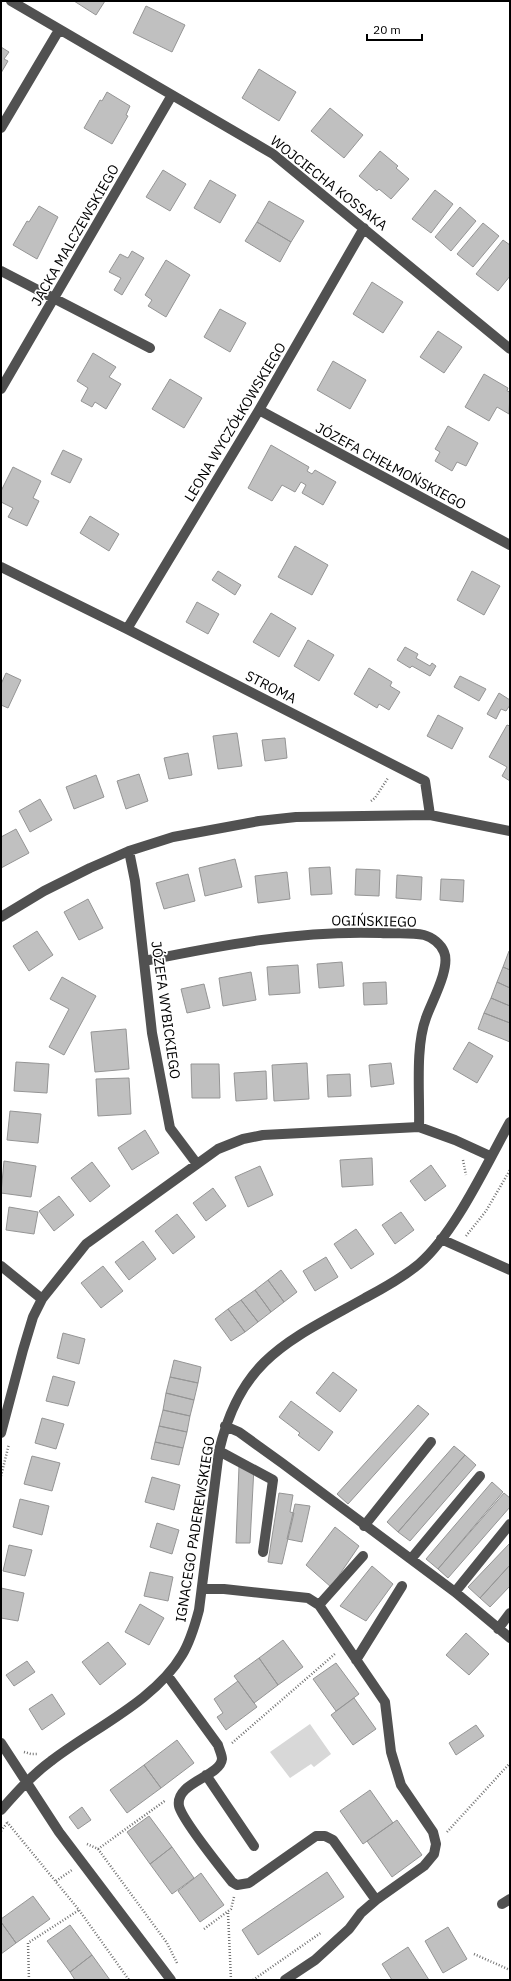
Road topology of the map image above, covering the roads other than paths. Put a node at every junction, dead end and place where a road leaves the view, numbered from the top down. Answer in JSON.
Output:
{"nodes":[{"id":1,"x":11,"y":1,"type":"edge"},
{"id":2,"x":59,"y":30,"type":"junction"},
{"id":3,"x":172,"y":95,"type":"junction"},
{"id":4,"x":1,"y":128,"type":"edge"},
{"id":5,"x":364,"y":228,"type":"junction"},
{"id":6,"x":1,"y":271,"type":"edge"},
{"id":7,"x":53,"y":299,"type":"junction"},
{"id":8,"x":150,"y":348,"type":"dead end"},
{"id":9,"x":510,"y":349,"type":"edge"},
{"id":10,"x":1,"y":389,"type":"edge"},
{"id":11,"x":259,"y":410,"type":"junction"},
{"id":12,"x":510,"y":546,"type":"edge"},
{"id":13,"x":1,"y":567,"type":"edge"},
{"id":14,"x":127,"y":629,"type":"junction"},
{"id":15,"x":430,"y":815,"type":"junction"},
{"id":16,"x":510,"y":830,"type":"edge"},
{"id":17,"x":129,"y":852,"type":"junction"},
{"id":18,"x":1,"y":917,"type":"edge"},
{"id":19,"x":144,"y":961,"type":"junction"},
{"id":20,"x":509,"y":1124,"type":"edge"},
{"id":21,"x":419,"y":1127,"type":"junction"},
{"id":22,"x":490,"y":1156,"type":"junction"},
{"id":23,"x":197,"y":1164,"type":"junction"},
{"id":24,"x":441,"y":1240,"type":"junction"},
{"id":25,"x":1,"y":1266,"type":"edge"},
{"id":26,"x":510,"y":1270,"type":"edge"},
{"id":27,"x":42,"y":1299,"type":"junction"},
{"id":28,"x":225,"y":1426,"type":"junction"},
{"id":29,"x":1,"y":1432,"type":"edge"},
{"id":30,"x":431,"y":1442,"type":"dead end"},
{"id":31,"x":219,"y":1451,"type":"junction"},
{"id":32,"x":480,"y":1476,"type":"dead end"},
{"id":33,"x":510,"y":1524,"type":"edge"},
{"id":34,"x":364,"y":1526,"type":"junction"},
{"id":35,"x":263,"y":1552,"type":"dead end"},
{"id":36,"x":363,"y":1556,"type":"dead end"},
{"id":37,"x":411,"y":1559,"type":"junction"},
{"id":38,"x":402,"y":1586,"type":"dead end"},
{"id":39,"x":202,"y":1588,"type":"junction"},
{"id":40,"x":455,"y":1592,"type":"junction"},
{"id":41,"x":319,"y":1605,"type":"junction"},
{"id":42,"x":510,"y":1613,"type":"edge"},
{"id":43,"x":498,"y":1629,"type":"junction"},
{"id":44,"x":510,"y":1638,"type":"edge"},
{"id":45,"x":356,"y":1660,"type":"junction"},
{"id":46,"x":167,"y":1675,"type":"junction"},
{"id":47,"x":1,"y":1743,"type":"edge"},
{"id":48,"x":206,"y":1775,"type":"junction"},
{"id":49,"x":27,"y":1781,"type":"junction"},
{"id":50,"x":1,"y":1810,"type":"edge"},
{"id":51,"x":254,"y":1846,"type":"dead end"},
{"id":52,"x":376,"y":1900,"type":"junction"},
{"id":53,"x":171,"y":1980,"type":"edge"},
{"id":54,"x":285,"y":1980,"type":"edge"}],
"edges":[{"from":1,"to":2,"type":"street","name":"WOJCIECHA KOSSAKA"},
{"from":2,"to":3,"type":"street","name":"WOJCIECHA KOSSAKA"},
{"from":2,"to":4,"type":"street"},
{"from":3,"to":5,"type":"street","name":"WOJCIECHA KOSSAKA"},
{"from":3,"to":7,"type":"street","name":"JACKA MALCZEWSKIEGO"},
{"from":5,"to":9,"type":"street","name":"WOJCIECHA KOSSAKA"},
{"from":5,"to":11,"type":"street","name":"LEONA WYCZÓŁKOWSKIEGO"},
{"from":6,"to":7,"type":"street"},
{"from":7,"to":8,"type":"street"},
{"from":7,"to":10,"type":"street","name":"JACKA MALCZEWSKIEGO"},
{"from":11,"to":12,"type":"street","name":"JÓZEFA CHEŁMOŃSKIEGO"},
{"from":11,"to":14,"type":"street","name":"LEONA WYCZÓŁKOWSKIEGO"},
{"from":13,"to":14,"type":"street","name":"STROMA"},
{"from":14,"to":15,"type":"street","name":"STROMA"},
{"from":15,"to":16,"type":"street"},
{"from":15,"to":17,"type":"street"},
{"from":17,"to":18,"type":"street"},
{"from":17,"to":19,"type":"street","name":"JÓZEFA WYBICKIEGO"},
{"from":19,"to":21,"type":"street","name":"OGIŃSKIEGO"},
{"from":19,"to":23,"type":"street","name":"JÓZEFA WYBICKIEGO"},
{"from":20,"to":22,"type":"street","name":"IGNACEGO PADEREWSKIEGO"},
{"from":21,"to":22,"type":"street"},
{"from":21,"to":23,"type":"street"},
{"from":22,"to":24,"type":"street","name":"IGNACEGO PADEREWSKIEGO"},
{"from":23,"to":27,"type":"street"},
{"from":24,"to":26,"type":"street"},
{"from":24,"to":28,"type":"street","name":"IGNACEGO PADEREWSKIEGO"},
{"from":25,"to":27,"type":"street"},
{"from":27,"to":29,"type":"street"},
{"from":28,"to":31,"type":"street","name":"IGNACEGO PADEREWSKIEGO"},
{"from":28,"to":34,"type":"street"},
{"from":30,"to":34,"type":"street"},
{"from":31,"to":35,"type":"street"},
{"from":31,"to":39,"type":"street","name":"IGNACEGO PADEREWSKIEGO"},
{"from":32,"to":37,"type":"street"},
{"from":33,"to":40,"type":"street"},
{"from":34,"to":37,"type":"street"},
{"from":36,"to":41,"type":"street"},
{"from":37,"to":40,"type":"street"},
{"from":38,"to":45,"type":"street"},
{"from":39,"to":41,"type":"street"},
{"from":39,"to":46,"type":"street","name":"IGNACEGO PADEREWSKIEGO"},
{"from":40,"to":43,"type":"street"},
{"from":41,"to":45,"type":"street"},
{"from":42,"to":43,"type":"street"},
{"from":43,"to":44,"type":"street"},
{"from":45,"to":52,"type":"street"},
{"from":46,"to":48,"type":"street"},
{"from":46,"to":49,"type":"street","name":"IGNACEGO PADEREWSKIEGO"},
{"from":47,"to":49,"type":"street"},
{"from":48,"to":51,"type":"street"},
{"from":48,"to":52,"type":"street"},
{"from":49,"to":50,"type":"street","name":"IGNACEGO PADEREWSKIEGO"},
{"from":49,"to":53,"type":"street"},
{"from":52,"to":54,"type":"street"}]}
